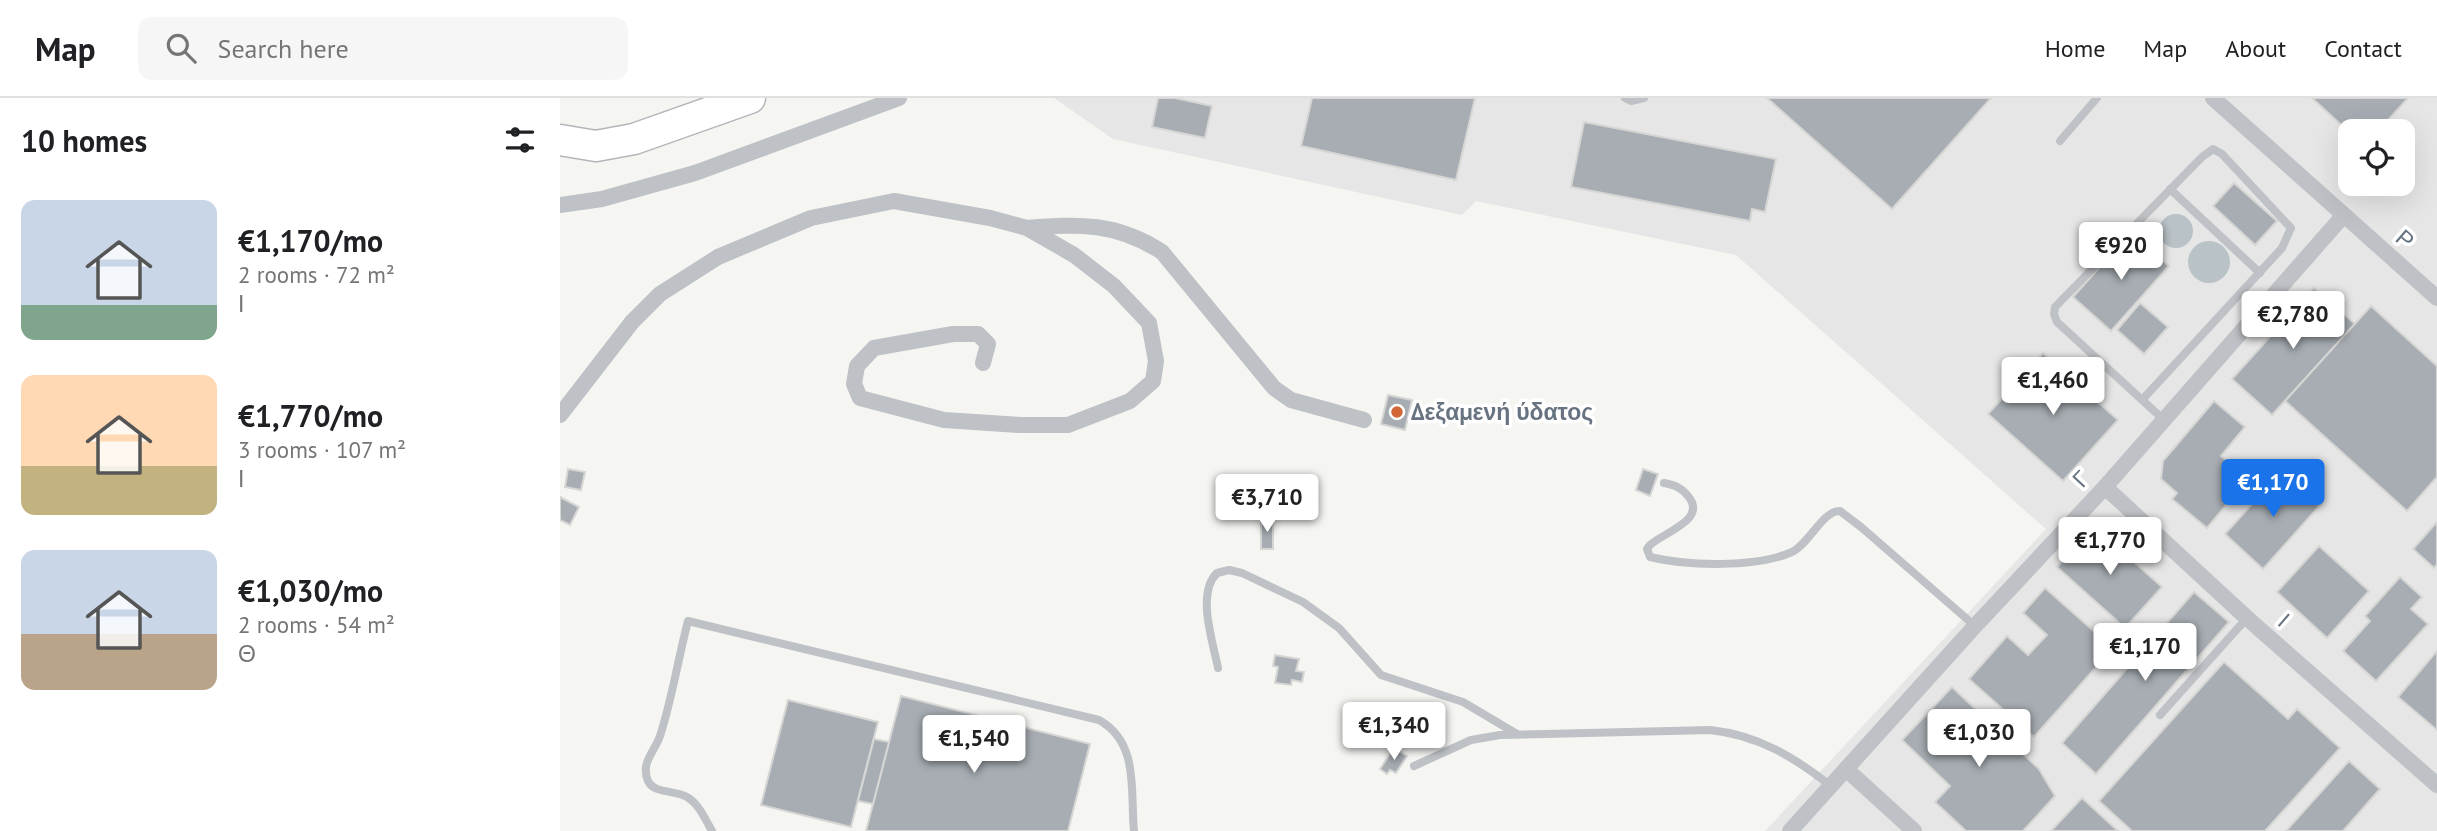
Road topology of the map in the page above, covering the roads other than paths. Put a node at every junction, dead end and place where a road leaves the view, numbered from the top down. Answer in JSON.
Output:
{"nodes":[{"id":1,"x":750,"y":98,"type":"edge"},
{"id":2,"x":899,"y":98,"type":"edge"},
{"id":3,"x":1625,"y":98,"type":"edge"},
{"id":4,"x":1644,"y":98,"type":"edge"},
{"id":5,"x":2097,"y":98,"type":"edge"},
{"id":6,"x":2213,"y":98,"type":"edge"},
{"id":7,"x":560,"y":140,"type":"edge"},
{"id":8,"x":2060,"y":141,"type":"dead end"},
{"id":9,"x":2170,"y":189,"type":"junction"},
{"id":10,"x":560,"y":205,"type":"edge"},
{"id":11,"x":2343,"y":216,"type":"junction"},
{"id":12,"x":1027,"y":228,"type":"junction"},
{"id":13,"x":2260,"y":273,"type":"junction"},
{"id":14,"x":2437,"y":298,"type":"edge"},
{"id":15,"x":983,"y":363,"type":"dead end"},
{"id":16,"x":2142,"y":400,"type":"junction"},
{"id":17,"x":560,"y":415,"type":"edge"},
{"id":18,"x":1364,"y":419,"type":"dead end"},
{"id":19,"x":2164,"y":420,"type":"junction"},
{"id":20,"x":1664,"y":483,"type":"dead end"},
{"id":21,"x":2105,"y":487,"type":"junction"},
{"id":22,"x":2247,"y":618,"type":"junction"},
{"id":23,"x":1975,"y":625,"type":"junction"},
{"id":24,"x":1218,"y":668,"type":"dead end"},
{"id":25,"x":2160,"y":715,"type":"dead end"},
{"id":26,"x":1517,"y":734,"type":"junction"},
{"id":27,"x":1414,"y":766,"type":"dead end"},
{"id":28,"x":1846,"y":769,"type":"junction"},
{"id":29,"x":2437,"y":785,"type":"edge"},
{"id":30,"x":1831,"y":786,"type":"junction"},
{"id":31,"x":712,"y":831,"type":"edge"},
{"id":32,"x":1134,"y":831,"type":"edge"},
{"id":33,"x":1790,"y":831,"type":"edge"},
{"id":34,"x":1914,"y":831,"type":"edge"}],
"edges":[{"from":1,"to":7,"type":"highway"},
{"from":2,"to":10,"type":"street"},
{"from":3,"to":4,"type":"lane"},
{"from":5,"to":8,"type":"lane"},
{"from":6,"to":11,"type":"street","name":"Ρ"},
{"from":9,"to":13,"type":"lane"},
{"from":9,"to":13,"type":"lane"},
{"from":9,"to":16,"type":"lane"},
{"from":11,"to":14,"type":"street","name":"Ρ"},
{"from":11,"to":19,"type":"street","name":"Γ"},
{"from":12,"to":15,"type":"street"},
{"from":12,"to":17,"type":"street"},
{"from":12,"to":18,"type":"street"},
{"from":13,"to":16,"type":"lane"},
{"from":16,"to":19,"type":"lane"},
{"from":19,"to":21,"type":"street","name":"Γ"},
{"from":20,"to":23,"type":"lane"},
{"from":21,"to":22,"type":"street","name":"Ι"},
{"from":21,"to":23,"type":"street","name":"Γ"},
{"from":22,"to":25,"type":"lane"},
{"from":22,"to":29,"type":"street","name":"Ι"},
{"from":23,"to":28,"type":"street","name":"Γ"},
{"from":24,"to":26,"type":"lane"},
{"from":26,"to":27,"type":"lane"},
{"from":26,"to":30,"type":"lane"},
{"from":28,"to":30,"type":"street","name":"Γ"},
{"from":28,"to":34,"type":"street"},
{"from":30,"to":33,"type":"street","name":"Γ"},
{"from":31,"to":32,"type":"lane"}]}
